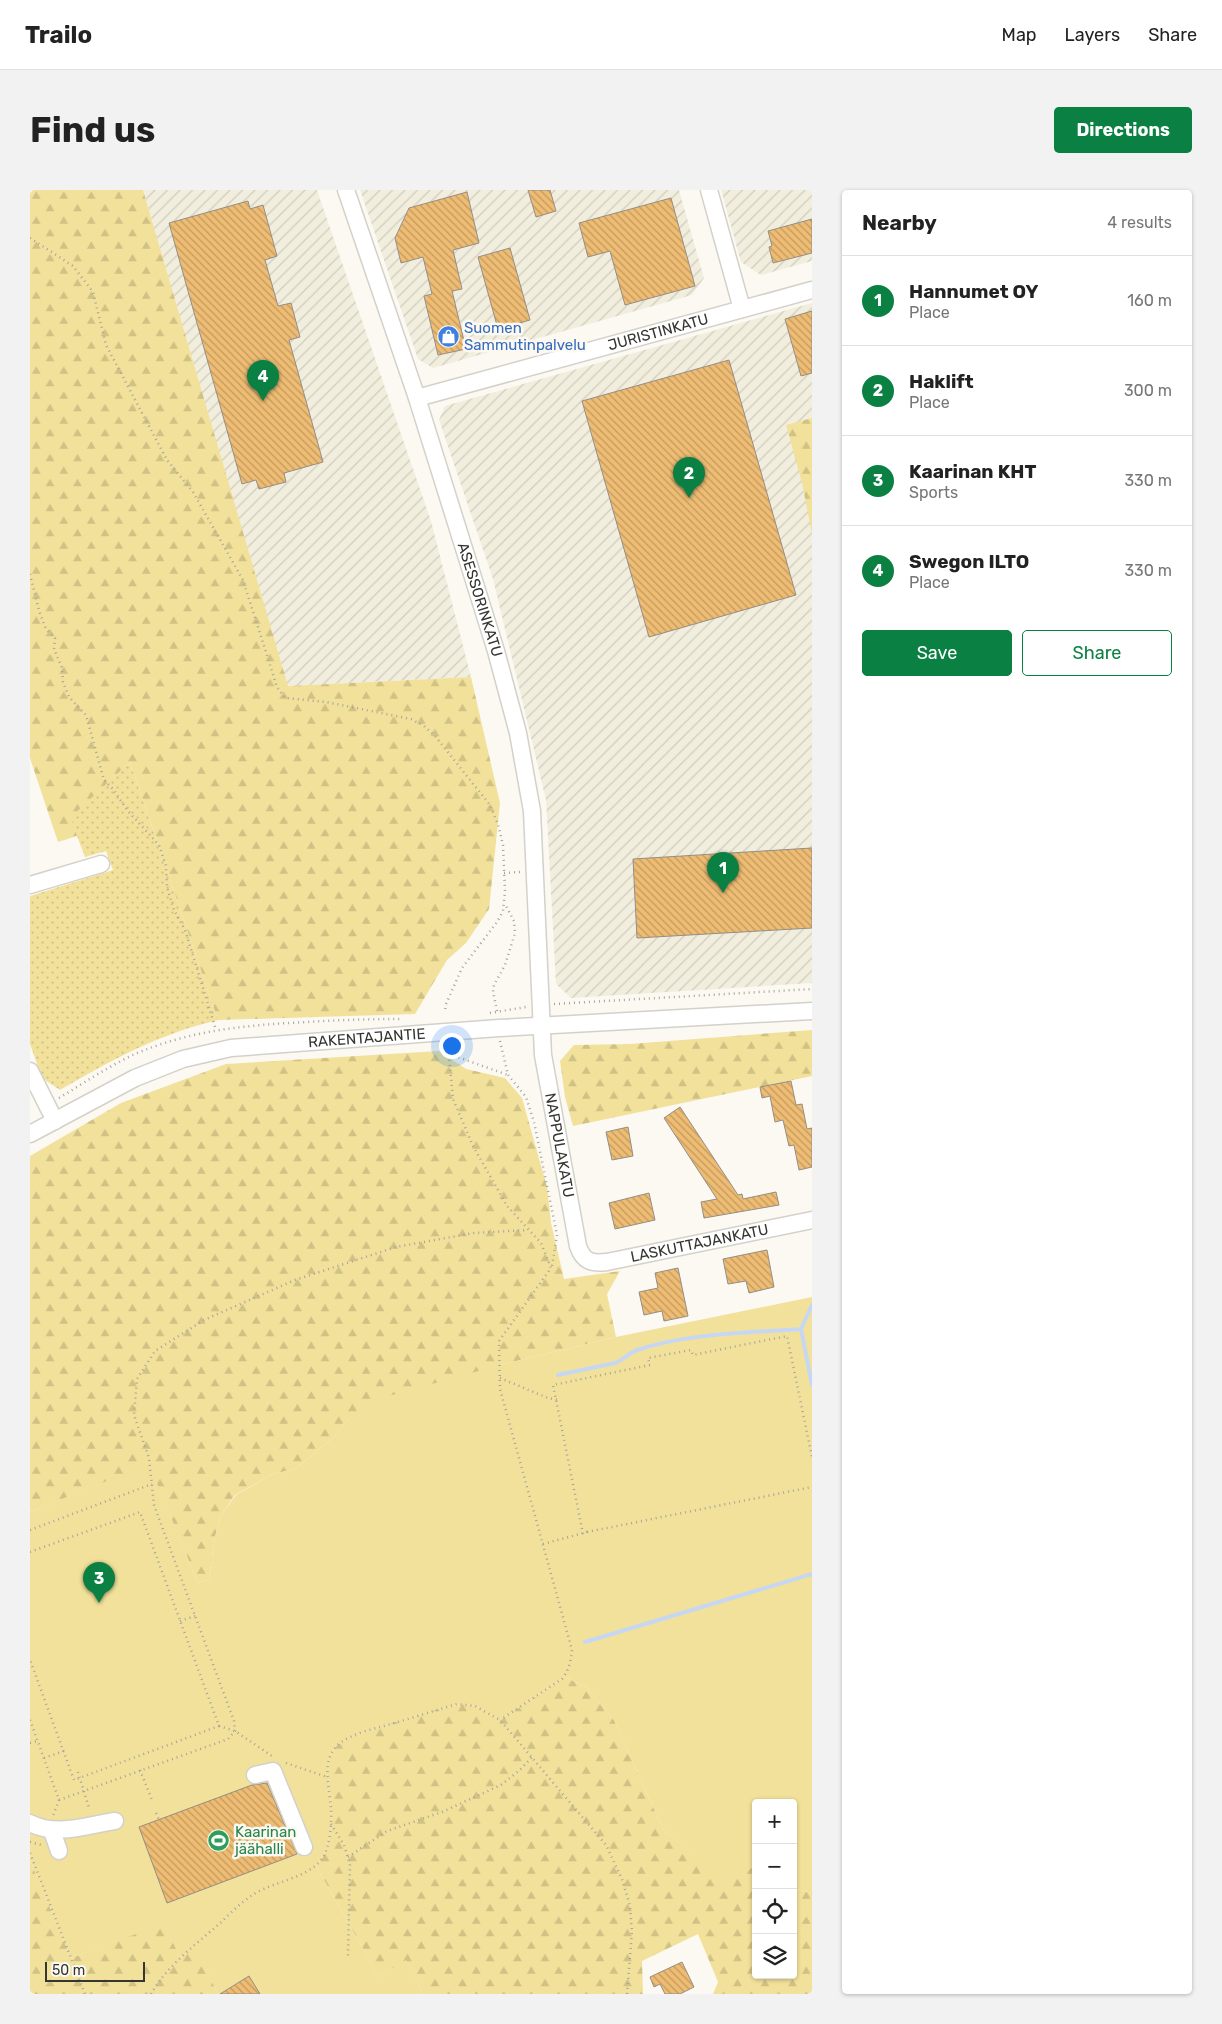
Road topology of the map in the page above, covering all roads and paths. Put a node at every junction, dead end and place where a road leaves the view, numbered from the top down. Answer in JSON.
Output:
{"nodes":[{"id":1,"x":346,"y":190,"type":"edge"},
{"id":2,"x":710,"y":190,"type":"edge"},
{"id":3,"x":30,"y":238,"type":"edge"},
{"id":4,"x":812,"y":290,"type":"edge"},
{"id":5,"x":742,"y":309,"type":"junction"},
{"id":6,"x":417,"y":398,"type":"junction"},
{"id":7,"x":30,"y":574,"type":"edge"},
{"id":8,"x":101,"y":864,"type":"dead end"},
{"id":9,"x":30,"y":885,"type":"edge"},
{"id":10,"x":504,"y":902,"type":"junction"},
{"id":11,"x":445,"y":1010,"type":"dead end"},
{"id":12,"x":497,"y":1011,"type":"dead end"},
{"id":13,"x":812,"y":1011,"type":"edge"},
{"id":14,"x":542,"y":1025,"type":"junction"},
{"id":15,"x":216,"y":1030,"type":"dead end"},
{"id":16,"x":499,"y":1038,"type":"dead end"},
{"id":17,"x":448,"y":1042,"type":"dead end"},
{"id":18,"x":449,"y":1054,"type":"junction"},
{"id":19,"x":30,"y":1071,"type":"edge"},
{"id":20,"x":508,"y":1075,"type":"junction"},
{"id":21,"x":55,"y":1121,"type":"junction"},
{"id":22,"x":30,"y":1134,"type":"edge"},
{"id":23,"x":812,"y":1220,"type":"edge"},
{"id":24,"x":528,"y":1230,"type":"junction"},
{"id":25,"x":587,"y":1261,"type":"joint"},
{"id":26,"x":551,"y":1268,"type":"junction"},
{"id":27,"x":500,"y":1378,"type":"junction"},
{"id":28,"x":558,"y":1399,"type":"junction"},
{"id":29,"x":812,"y":1457,"type":"edge"},
{"id":30,"x":152,"y":1484,"type":"junction"},
{"id":31,"x":812,"y":1487,"type":"edge"},
{"id":32,"x":30,"y":1530,"type":"edge"},
{"id":33,"x":583,"y":1534,"type":"junction"},
{"id":34,"x":543,"y":1544,"type":"junction"},
{"id":35,"x":30,"y":1552,"type":"edge"},
{"id":36,"x":195,"y":1616,"type":"junction"},
{"id":37,"x":180,"y":1621,"type":"junction"},
{"id":38,"x":30,"y":1660,"type":"edge"},
{"id":39,"x":30,"y":1720,"type":"edge"},
{"id":40,"x":500,"y":1720,"type":"junction"},
{"id":41,"x":219,"y":1726,"type":"junction"},
{"id":42,"x":235,"y":1731,"type":"junction"},
{"id":43,"x":38,"y":1741,"type":"junction"},
{"id":44,"x":30,"y":1743,"type":"edge"},
{"id":45,"x":64,"y":1751,"type":"junction"},
{"id":46,"x":532,"y":1757,"type":"junction"},
{"id":47,"x":44,"y":1758,"type":"junction"},
{"id":48,"x":140,"y":1770,"type":"junction"},
{"id":49,"x":78,"y":1772,"type":"dead end"},
{"id":50,"x":255,"y":1775,"type":"dead end"},
{"id":51,"x":80,"y":1778,"type":"junction"},
{"id":52,"x":84,"y":1791,"type":"junction"},
{"id":53,"x":152,"y":1800,"type":"dead end"},
{"id":54,"x":89,"y":1808,"type":"dead end"},
{"id":55,"x":156,"y":1813,"type":"dead end"},
{"id":56,"x":159,"y":1820,"type":"dead end"},
{"id":57,"x":115,"y":1821,"type":"dead end"},
{"id":58,"x":30,"y":1823,"type":"edge"},
{"id":59,"x":331,"y":1823,"type":"junction"},
{"id":60,"x":52,"y":1830,"type":"junction"},
{"id":61,"x":304,"y":1847,"type":"dead end"},
{"id":62,"x":59,"y":1851,"type":"dead end"},
{"id":63,"x":30,"y":1853,"type":"edge"},
{"id":64,"x":348,"y":1857,"type":"junction"},
{"id":65,"x":348,"y":1956,"type":"dead end"},
{"id":66,"x":85,"y":1994,"type":"edge"},
{"id":67,"x":150,"y":1994,"type":"edge"},
{"id":68,"x":627,"y":1994,"type":"edge"}],
"edges":[{"from":1,"to":6,"type":"street","name":"ASESSORINKATU"},
{"from":2,"to":5,"type":"street"},
{"from":3,"to":10,"type":"path"},
{"from":4,"to":5,"type":"street","name":"JURISTINKATU"},
{"from":5,"to":6,"type":"street","name":"JURISTINKATU"},
{"from":6,"to":14,"type":"street","name":"ASESSORINKATU"},
{"from":7,"to":15,"type":"path"},
{"from":8,"to":9,"type":"street"},
{"from":10,"to":11,"type":"path"},
{"from":10,"to":12,"type":"path"},
{"from":13,"to":14,"type":"street","name":"RAKENTAJANTIE"},
{"from":14,"to":21,"type":"street","name":"RAKENTAJANTIE"},
{"from":14,"to":25,"type":"street","name":"NAPPULAKATU"},
{"from":16,"to":20,"type":"path"},
{"from":17,"to":18,"type":"path"},
{"from":18,"to":20,"type":"path"},
{"from":18,"to":24,"type":"path"},
{"from":19,"to":21,"type":"street"},
{"from":20,"to":26,"type":"path"},
{"from":21,"to":22,"type":"street","name":"RAKENTAJANTIE"},
{"from":23,"to":25,"type":"street","name":"LASKUTTAJANKATU"},
{"from":24,"to":26,"type":"path"},
{"from":24,"to":30,"type":"path"},
{"from":26,"to":27,"type":"path"},
{"from":27,"to":28,"type":"path"},
{"from":27,"to":34,"type":"path"},
{"from":28,"to":29,"type":"path"},
{"from":28,"to":33,"type":"path"},
{"from":30,"to":32,"type":"path"},
{"from":30,"to":36,"type":"path"},
{"from":31,"to":33,"type":"path"},
{"from":33,"to":34,"type":"path"},
{"from":34,"to":40,"type":"path"},
{"from":35,"to":37,"type":"path"},
{"from":36,"to":37,"type":"path"},
{"from":36,"to":42,"type":"path"},
{"from":37,"to":41,"type":"path"},
{"from":38,"to":45,"type":"path"},
{"from":39,"to":43,"type":"path"},
{"from":40,"to":46,"type":"path"},
{"from":40,"to":59,"type":"path"},
{"from":41,"to":42,"type":"path"},
{"from":41,"to":51,"type":"path"},
{"from":42,"to":48,"type":"path"},
{"from":43,"to":44,"type":"path"},
{"from":43,"to":47,"type":"path"},
{"from":45,"to":47,"type":"path"},
{"from":45,"to":51,"type":"path"},
{"from":46,"to":64,"type":"path"},
{"from":46,"to":68,"type":"path"},
{"from":47,"to":52,"type":"path"},
{"from":48,"to":52,"type":"path"},
{"from":48,"to":53,"type":"path"},
{"from":49,"to":51,"type":"path"},
{"from":50,"to":61,"type":"street"},
{"from":51,"to":52,"type":"path"},
{"from":52,"to":54,"type":"path"},
{"from":55,"to":56,"type":"path"},
{"from":57,"to":60,"type":"street"},
{"from":58,"to":60,"type":"street"},
{"from":59,"to":64,"type":"path"},
{"from":59,"to":67,"type":"path"},
{"from":60,"to":62,"type":"street"},
{"from":63,"to":66,"type":"path"},
{"from":64,"to":65,"type":"path"}]}
